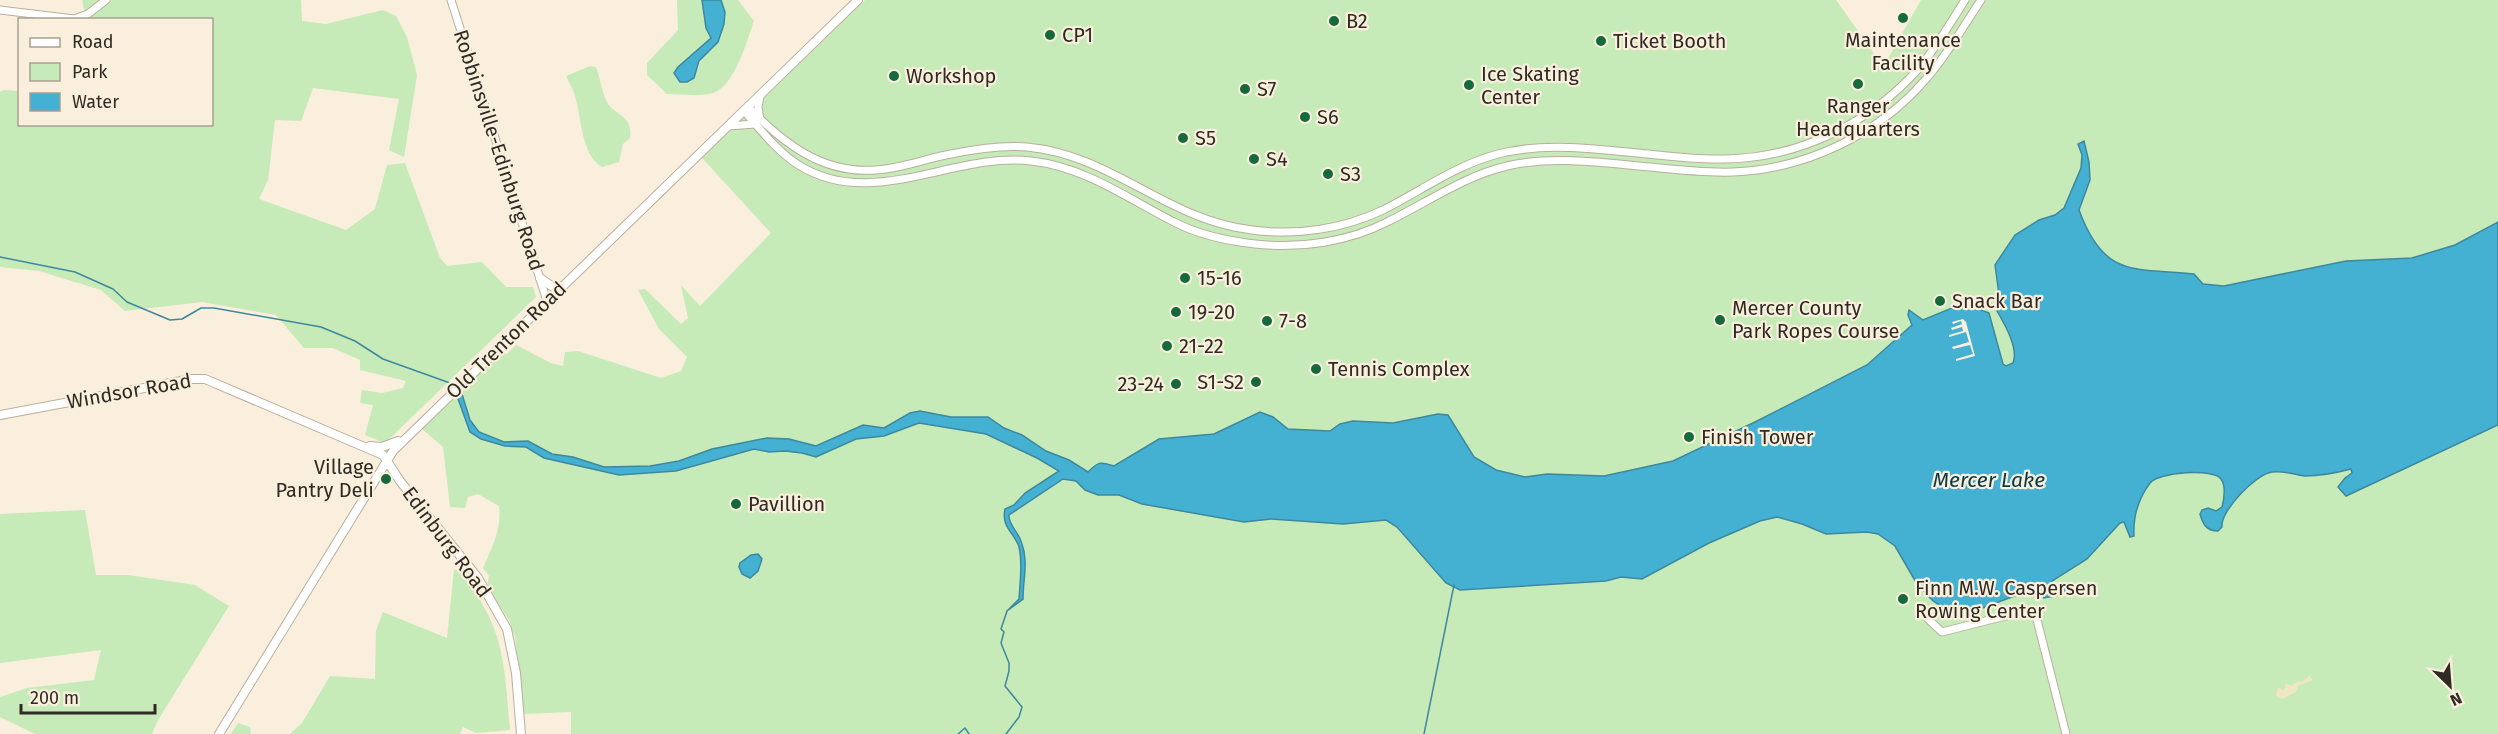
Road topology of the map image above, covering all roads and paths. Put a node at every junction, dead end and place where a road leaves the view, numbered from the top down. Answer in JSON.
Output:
{"nodes":[{"id":1,"x":106,"y":0,"type":"edge"},
{"id":2,"x":451,"y":0,"type":"edge"},
{"id":3,"x":858,"y":0,"type":"edge"},
{"id":4,"x":1965,"y":0,"type":"edge"},
{"id":5,"x":1981,"y":0,"type":"edge"},
{"id":6,"x":0,"y":10,"type":"edge"},
{"id":7,"x":66,"y":18,"type":"edge"},
{"id":8,"x":77,"y":18,"type":"edge"},
{"id":9,"x":761,"y":94,"type":"junction"},
{"id":10,"x":746,"y":109,"type":"junction"},
{"id":11,"x":758,"y":122,"type":"junction"},
{"id":12,"x":728,"y":126,"type":"junction"},
{"id":13,"x":1600,"y":150,"type":"junction"},
{"id":14,"x":1600,"y":163,"type":"junction"},
{"id":15,"x":900,"y":166,"type":"junction"},
{"id":16,"x":903,"y":178,"type":"junction"},
{"id":17,"x":1414,"y":193,"type":"junction"},
{"id":18,"x":1421,"y":204,"type":"junction"},
{"id":19,"x":540,"y":278,"type":"junction"},
{"id":20,"x":562,"y":286,"type":"junction"},
{"id":21,"x":547,"y":301,"type":"junction"},
{"id":22,"x":0,"y":415,"type":"edge"},
{"id":23,"x":406,"y":436,"type":"junction"},
{"id":24,"x":362,"y":445,"type":"junction"},
{"id":25,"x":387,"y":458,"type":"junction"},
{"id":26,"x":1928,"y":619,"type":"dead end"},
{"id":27,"x":219,"y":734,"type":"edge"},
{"id":28,"x":521,"y":734,"type":"edge"},
{"id":29,"x":2066,"y":734,"type":"edge"}],
"edges":[{"from":1,"to":8,"type":"street"},
{"from":2,"to":19,"type":"street","name":"Robbinsville-Edinburg Road"},
{"from":3,"to":9,"type":"main road","name":"Old Trenton Road"},
{"from":4,"to":13,"type":"street"},
{"from":5,"to":14,"type":"street"},
{"from":6,"to":7,"type":"street"},
{"from":9,"to":10,"type":"main road","name":"Old Trenton Road"},
{"from":9,"to":11,"type":"street"},
{"from":10,"to":11,"type":"street"},
{"from":10,"to":12,"type":"main road","name":"Old Trenton Road"},
{"from":11,"to":12,"type":"street"},
{"from":11,"to":15,"type":"street"},
{"from":11,"to":16,"type":"street"},
{"from":12,"to":20,"type":"main road","name":"Old Trenton Road"},
{"from":13,"to":14,"type":"street"},
{"from":13,"to":17,"type":"street"},
{"from":14,"to":18,"type":"street"},
{"from":15,"to":16,"type":"street"},
{"from":15,"to":17,"type":"street"},
{"from":16,"to":18,"type":"street"},
{"from":17,"to":18,"type":"street"},
{"from":19,"to":20,"type":"main road"},
{"from":19,"to":21,"type":"street","name":"Robbinsville-Edinburg Road"},
{"from":20,"to":21,"type":"main road","name":"Old Trenton Road"},
{"from":21,"to":23,"type":"main road","name":"Old Trenton Road"},
{"from":22,"to":24,"type":"main road","name":"Windsor Road"},
{"from":23,"to":24,"type":"main road"},
{"from":23,"to":25,"type":"main road","name":"Old Trenton Road"},
{"from":24,"to":25,"type":"main road","name":"Windsor Road"},
{"from":25,"to":27,"type":"main road","name":"Old Trenton Road"},
{"from":25,"to":28,"type":"main road","name":"Edinburg Road"},
{"from":26,"to":29,"type":"street"}]}
